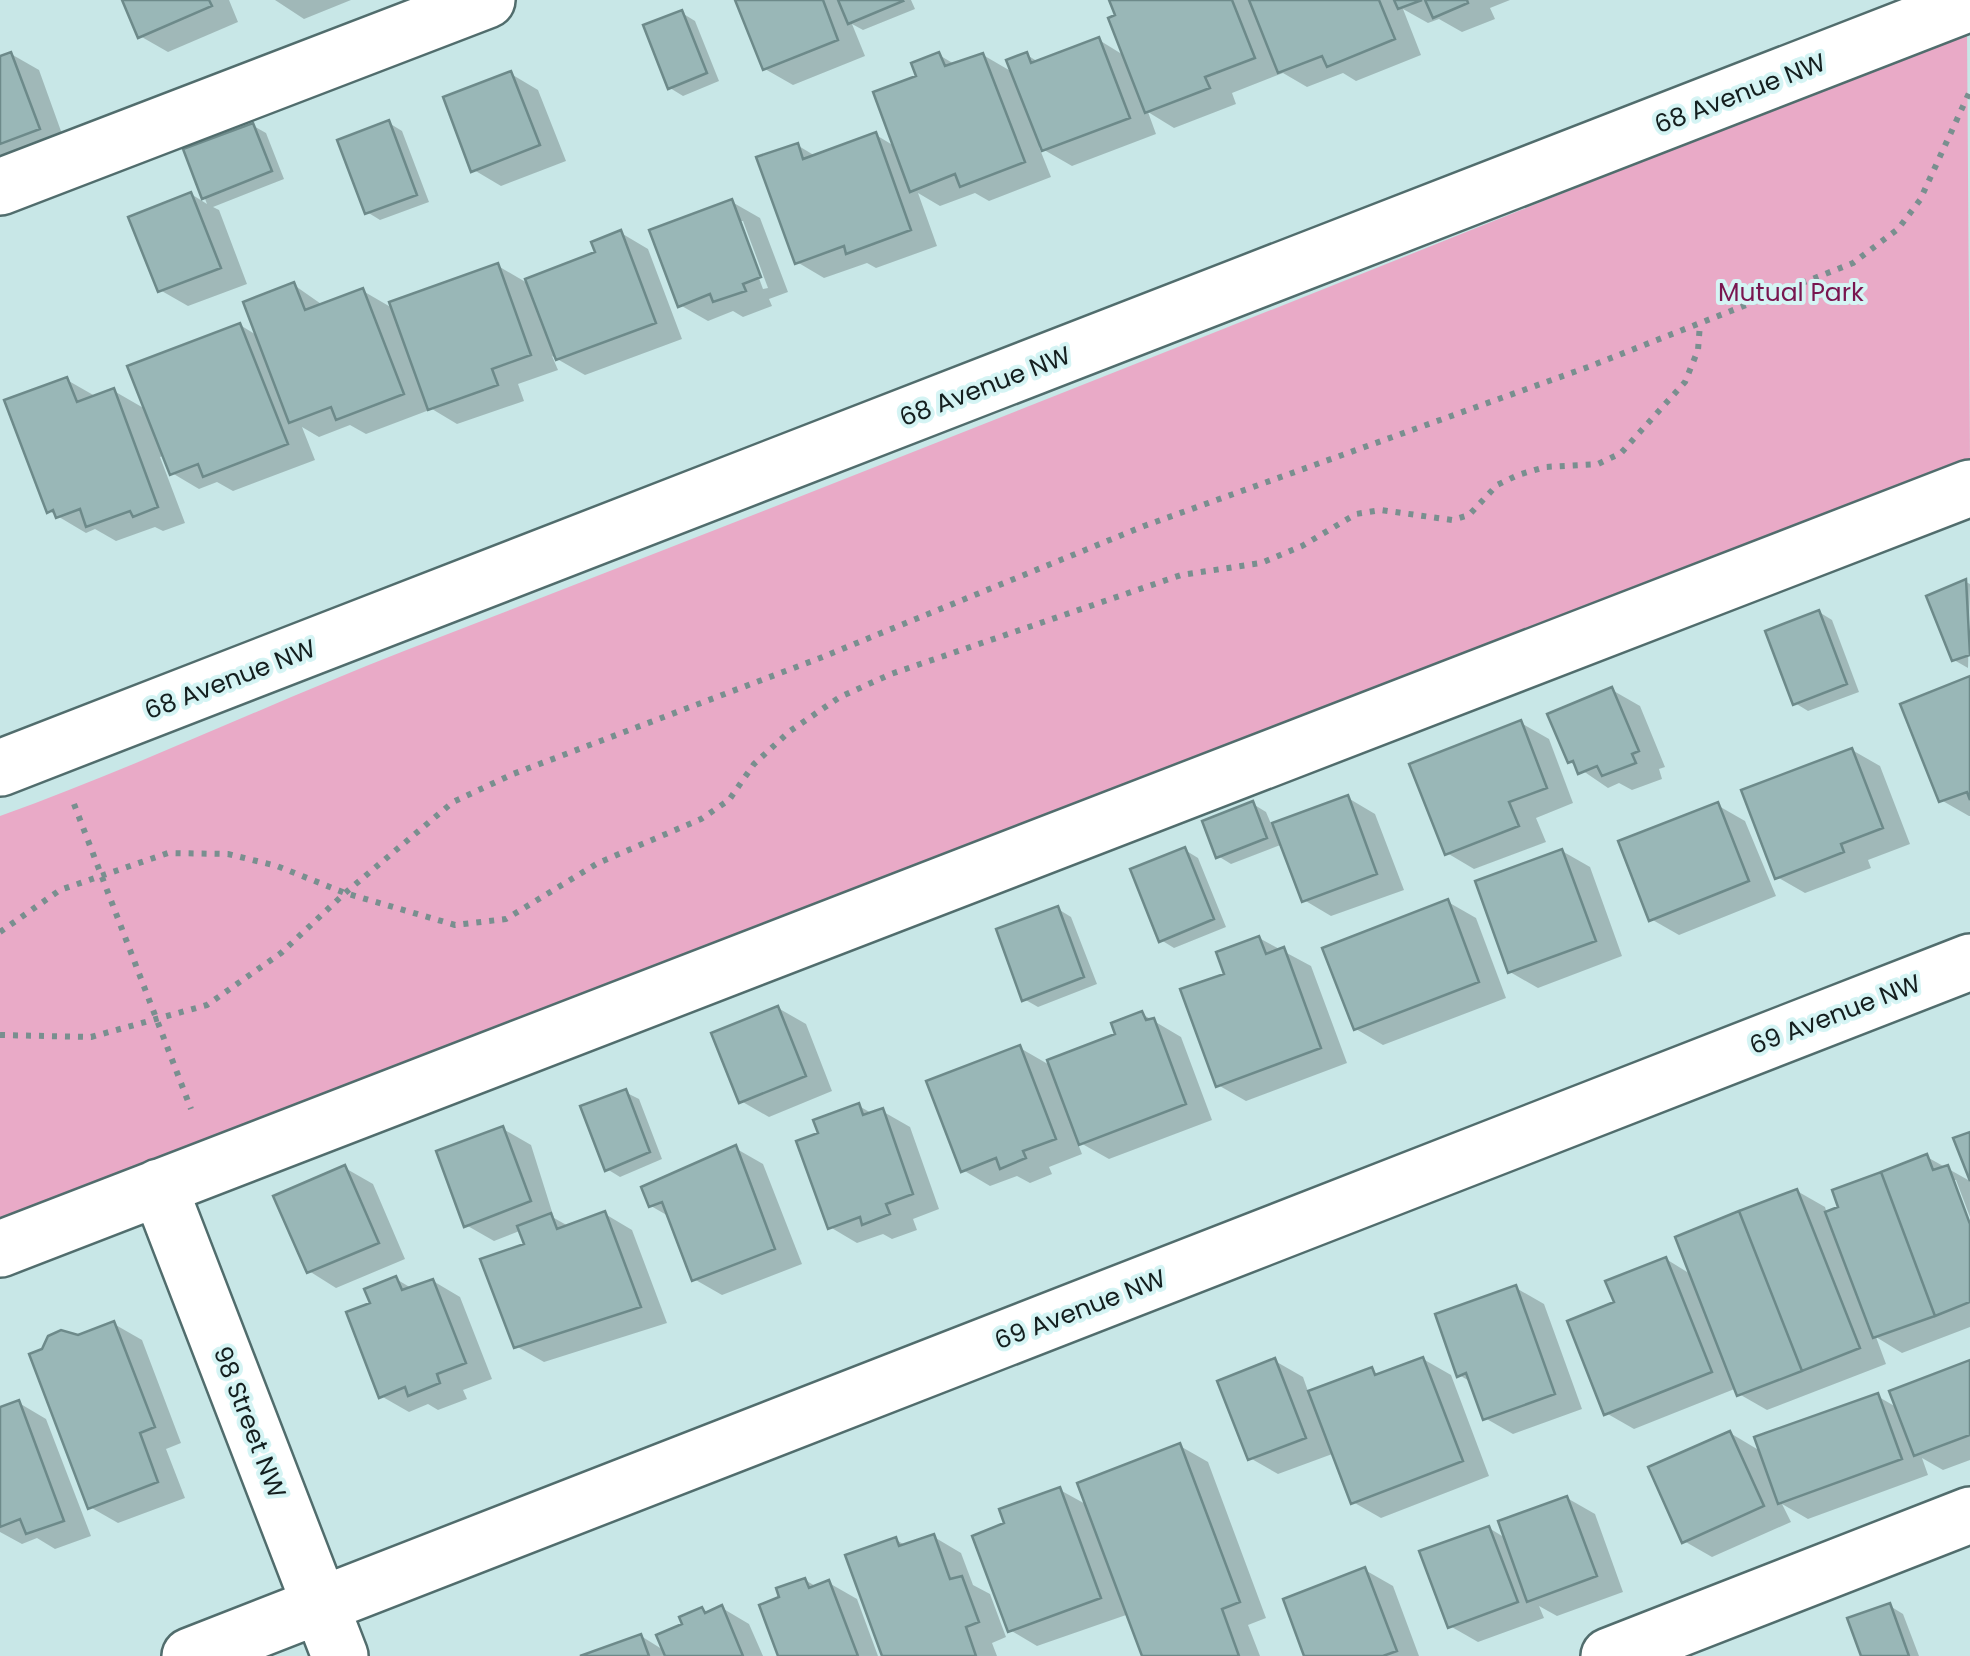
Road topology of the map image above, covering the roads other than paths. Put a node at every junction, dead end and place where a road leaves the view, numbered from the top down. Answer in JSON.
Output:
{"nodes":[{"id":1,"x":486,"y":0,"type":"edge"},
{"id":2,"x":1970,"y":3,"type":"edge"},
{"id":3,"x":0,"y":187,"type":"edge"},
{"id":4,"x":1970,"y":488,"type":"edge"},
{"id":5,"x":0,"y":768,"type":"edge"},
{"id":6,"x":1970,"y":962,"type":"edge"},
{"id":7,"x":159,"y":1188,"type":"junction"},
{"id":8,"x":0,"y":1248,"type":"edge"},
{"id":9,"x":1970,"y":1516,"type":"edge"},
{"id":10,"x":321,"y":1606,"type":"junction"},
{"id":11,"x":190,"y":1656,"type":"edge"},
{"id":12,"x":340,"y":1656,"type":"edge"},
{"id":13,"x":1609,"y":1656,"type":"edge"}],
"edges":[{"from":1,"to":3,"type":"street"},
{"from":2,"to":5,"type":"street","name":"68 Avenue NW"},
{"from":4,"to":7,"type":"street"},
{"from":6,"to":10,"type":"street","name":"69 Avenue NW"},
{"from":7,"to":8,"type":"street"},
{"from":7,"to":10,"type":"street","name":"98 Street NW"},
{"from":9,"to":13,"type":"street"},
{"from":10,"to":11,"type":"street","name":"69 Avenue NW"},
{"from":10,"to":12,"type":"street","name":"98 Street NW"}]}
